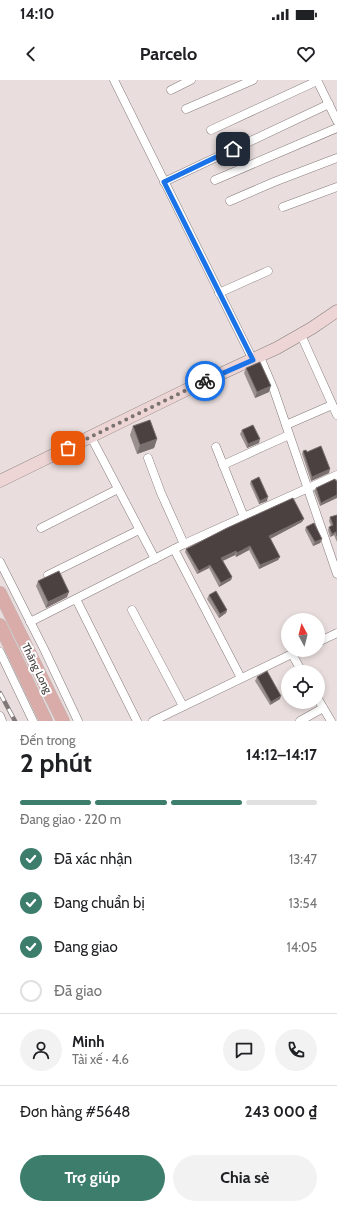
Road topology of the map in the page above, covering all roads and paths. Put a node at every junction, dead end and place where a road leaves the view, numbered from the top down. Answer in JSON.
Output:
{"nodes":[{"id":1,"x":114,"y":80,"type":"edge"},
{"id":2,"x":191,"y":80,"type":"edge"},
{"id":3,"x":253,"y":80,"type":"edge"},
{"id":4,"x":317,"y":80,"type":"edge"},
{"id":5,"x":172,"y":90,"type":"dead end"},
{"id":6,"x":328,"y":104,"type":"junction"},
{"id":7,"x":186,"y":109,"type":"dead end"},
{"id":8,"x":336,"y":118,"type":"edge"},
{"id":9,"x":337,"y":128,"type":"edge"},
{"id":10,"x":212,"y":130,"type":"dead end"},
{"id":11,"x":337,"y":158,"type":"edge"},
{"id":12,"x":215,"y":180,"type":"dead end"},
{"id":13,"x":164,"y":182,"type":"junction"},
{"id":14,"x":337,"y":187,"type":"edge"},
{"id":15,"x":230,"y":201,"type":"dead end"},
{"id":16,"x":282,"y":207,"type":"dead end"},
{"id":17,"x":268,"y":271,"type":"dead end"},
{"id":18,"x":219,"y":293,"type":"junction"},
{"id":19,"x":337,"y":311,"type":"edge"},
{"id":20,"x":301,"y":335,"type":"junction"},
{"id":21,"x":256,"y":358,"type":"junction"},
{"id":22,"x":332,"y":405,"type":"junction"},
{"id":23,"x":337,"y":415,"type":"edge"},
{"id":24,"x":286,"y":425,"type":"junction"},
{"id":25,"x":289,"y":435,"type":"junction"},
{"id":26,"x":92,"y":437,"type":"junction"},
{"id":27,"x":216,"y":447,"type":"dead end"},
{"id":28,"x":148,"y":458,"type":"dead end"},
{"id":29,"x":223,"y":465,"type":"junction"},
{"id":30,"x":337,"y":475,"type":"edge"},
{"id":31,"x":0,"y":481,"type":"edge"},
{"id":32,"x":307,"y":488,"type":"junction"},
{"id":33,"x":118,"y":489,"type":"junction"},
{"id":34,"x":244,"y":517,"type":"junction"},
{"id":35,"x":41,"y":528,"type":"dead end"},
{"id":36,"x":139,"y":530,"type":"junction"},
{"id":37,"x":184,"y":544,"type":"junction"},
{"id":38,"x":174,"y":550,"type":"junction"},
{"id":39,"x":155,"y":559,"type":"junction"},
{"id":40,"x":0,"y":562,"type":"edge"},
{"id":41,"x":337,"y":574,"type":"edge"},
{"id":42,"x":48,"y":575,"type":"edge"},
{"id":43,"x":0,"y":593,"type":"edge"},
{"id":44,"x":76,"y":599,"type":"junction"},
{"id":45,"x":132,"y":610,"type":"dead end"},
{"id":46,"x":30,"y":622,"type":"junction"},
{"id":47,"x":0,"y":625,"type":"edge"},
{"id":48,"x":337,"y":634,"type":"edge"},
{"id":49,"x":325,"y":639,"type":"edge"},
{"id":50,"x":0,"y":652,"type":"edge"},
{"id":51,"x":286,"y":657,"type":"edge"},
{"id":52,"x":242,"y":678,"type":"junction"},
{"id":53,"x":183,"y":706,"type":"junction"},
{"id":54,"x":321,"y":709,"type":"edge"},
{"id":55,"x":324,"y":709,"type":"edge"},
{"id":56,"x":0,"y":716,"type":"edge"},
{"id":57,"x":2,"y":721,"type":"edge"},
{"id":58,"x":33,"y":721,"type":"edge"},
{"id":59,"x":46,"y":721,"type":"edge"},
{"id":60,"x":63,"y":721,"type":"edge"},
{"id":61,"x":78,"y":721,"type":"edge"},
{"id":62,"x":137,"y":721,"type":"edge"},
{"id":63,"x":152,"y":721,"type":"edge"},
{"id":64,"x":300,"y":721,"type":"edge"},
{"id":65,"x":330,"y":721,"type":"edge"}],
"edges":[{"from":1,"to":13,"type":"street"},
{"from":2,"to":5,"type":"street"},
{"from":3,"to":7,"type":"street"},
{"from":4,"to":6,"type":"street"},
{"from":4,"to":10,"type":"street"},
{"from":6,"to":8,"type":"street"},
{"from":6,"to":13,"type":"street"},
{"from":9,"to":12,"type":"street"},
{"from":11,"to":15,"type":"street"},
{"from":13,"to":18,"type":"street"},
{"from":14,"to":16,"type":"street"},
{"from":17,"to":18,"type":"street"},
{"from":18,"to":21,"type":"street"},
{"from":19,"to":20,"type":"street"},
{"from":20,"to":21,"type":"street"},
{"from":20,"to":22,"type":"street"},
{"from":21,"to":24,"type":"street"},
{"from":21,"to":26,"type":"street"},
{"from":22,"to":23,"type":"street"},
{"from":22,"to":24,"type":"street"},
{"from":24,"to":25,"type":"street"},
{"from":25,"to":29,"type":"street"},
{"from":25,"to":32,"type":"street"},
{"from":26,"to":31,"type":"street"},
{"from":26,"to":33,"type":"street"},
{"from":27,"to":29,"type":"street"},
{"from":28,"to":37,"type":"street"},
{"from":29,"to":34,"type":"street"},
{"from":30,"to":32,"type":"street"},
{"from":32,"to":34,"type":"street"},
{"from":32,"to":41,"type":"street"},
{"from":33,"to":35,"type":"street"},
{"from":33,"to":36,"type":"street"},
{"from":34,"to":37,"type":"street"},
{"from":36,"to":39,"type":"street"},
{"from":36,"to":42,"type":"street"},
{"from":37,"to":38,"type":"street"},
{"from":38,"to":39,"type":"street"},
{"from":38,"to":52,"type":"street"},
{"from":39,"to":44,"type":"street"},
{"from":40,"to":46,"type":"street"},
{"from":43,"to":60,"type":"main road","name":"Thăng Long"},
{"from":44,"to":46,"type":"street"},
{"from":44,"to":62,"type":"street"},
{"from":45,"to":53,"type":"street"},
{"from":46,"to":61,"type":"street"},
{"from":47,"to":59,"type":"main road","name":"Thăng Long"},
{"from":48,"to":49,"type":"street"},
{"from":50,"to":58,"type":"street"},
{"from":51,"to":52,"type":"street"},
{"from":52,"to":53,"type":"street"},
{"from":53,"to":63,"type":"street"},
{"from":54,"to":64,"type":"street"},
{"from":55,"to":65,"type":"street"},
{"from":56,"to":57,"type":"street"}]}
